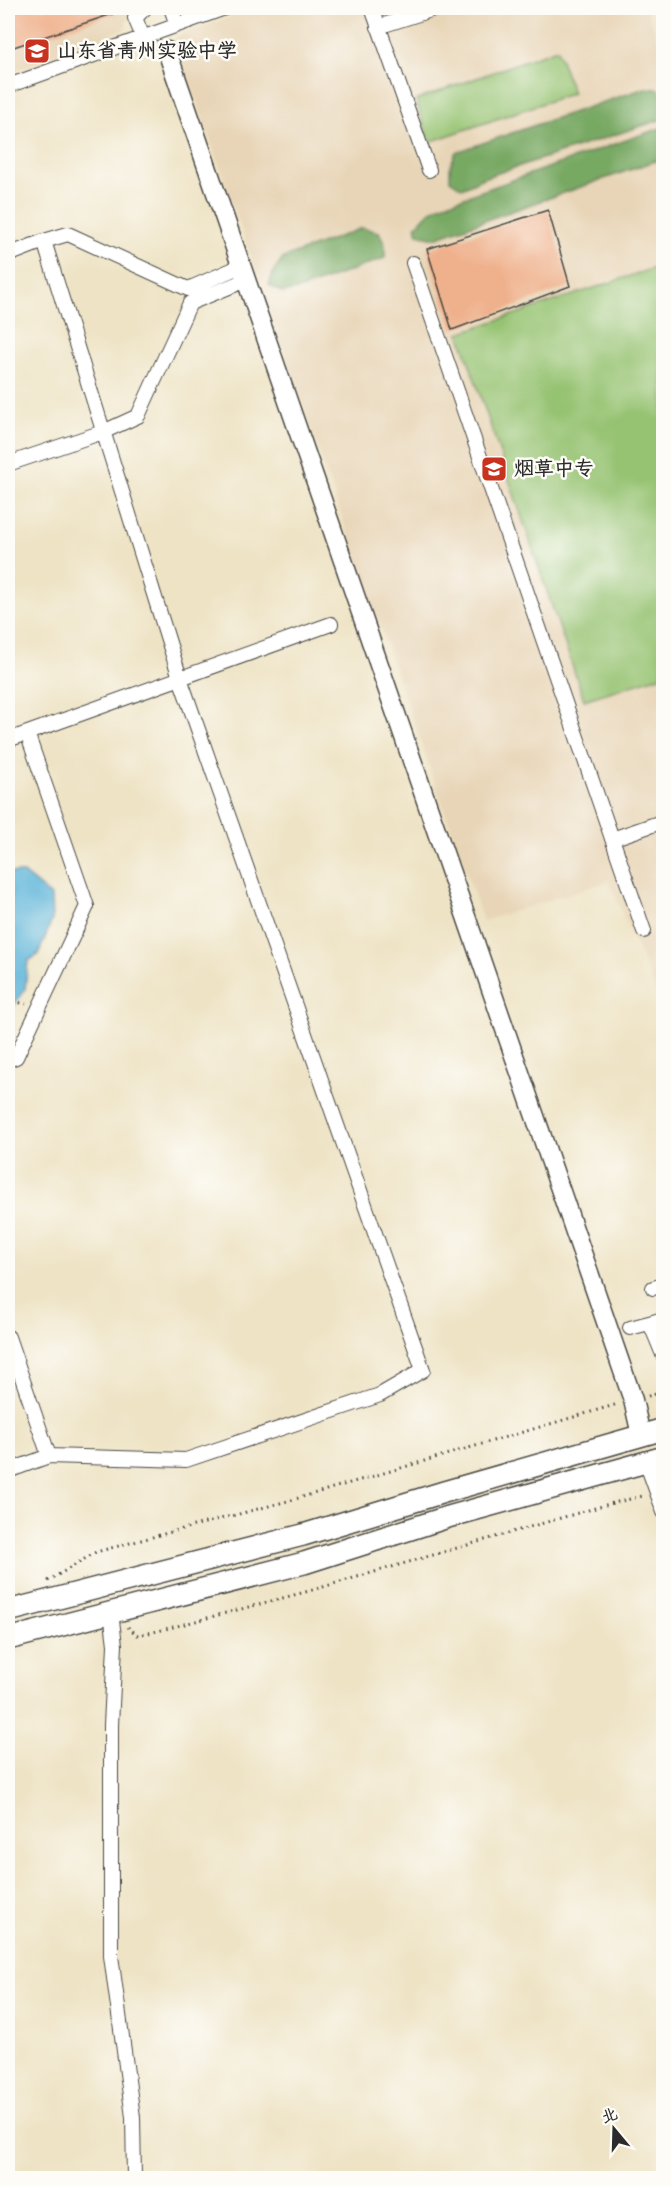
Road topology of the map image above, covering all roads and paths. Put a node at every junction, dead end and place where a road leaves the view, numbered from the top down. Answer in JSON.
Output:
{"nodes":[{"id":1,"x":145,"y":8,"type":"edge"},
{"id":2,"x":171,"y":8,"type":"edge"},
{"id":3,"x":225,"y":8,"type":"edge"},
{"id":4,"x":372,"y":8,"type":"edge"},
{"id":5,"x":437,"y":8,"type":"edge"},
{"id":6,"x":659,"y":8,"type":"edge"},
{"id":7,"x":663,"y":19,"type":"edge"},
{"id":8,"x":177,"y":25,"type":"junction"},
{"id":9,"x":378,"y":27,"type":"junction"},
{"id":10,"x":143,"y":37,"type":"junction"},
{"id":11,"x":167,"y":51,"type":"dead end"},
{"id":12,"x":8,"y":86,"type":"edge"},
{"id":13,"x":429,"y":170,"type":"dead end"},
{"id":14,"x":44,"y":242,"type":"junction"},
{"id":15,"x":8,"y":255,"type":"edge"},
{"id":16,"x":413,"y":263,"type":"dead end"},
{"id":17,"x":244,"y":273,"type":"junction"},
{"id":18,"x":103,"y":432,"type":"junction"},
{"id":19,"x":8,"y":464,"type":"edge"},
{"id":20,"x":331,"y":624,"type":"dead end"},
{"id":21,"x":180,"y":678,"type":"junction"},
{"id":22,"x":27,"y":733,"type":"junction"},
{"id":23,"x":8,"y":740,"type":"edge"},
{"id":24,"x":663,"y":821,"type":"edge"},
{"id":25,"x":612,"y":839,"type":"junction"},
{"id":26,"x":644,"y":931,"type":"dead end"},
{"id":27,"x":8,"y":1060,"type":"edge"},
{"id":28,"x":663,"y":1319,"type":"edge"},
{"id":29,"x":650,"y":1323,"type":"junction"},
{"id":30,"x":630,"y":1328,"type":"dead end"},
{"id":31,"x":8,"y":1337,"type":"edge"},
{"id":32,"x":663,"y":1357,"type":"edge"},
{"id":33,"x":663,"y":1392,"type":"edge"},
{"id":34,"x":633,"y":1400,"type":"junction"},
{"id":35,"x":663,"y":1429,"type":"edge"},
{"id":36,"x":641,"y":1435,"type":"junction"},
{"id":37,"x":49,"y":1456,"type":"junction"},
{"id":38,"x":655,"y":1459,"type":"edge"},
{"id":39,"x":8,"y":1471,"type":"edge"},
{"id":40,"x":657,"y":1493,"type":"junction"},
{"id":41,"x":663,"y":1512,"type":"edge"},
{"id":42,"x":47,"y":1581,"type":"dead end"},
{"id":43,"x":8,"y":1611,"type":"edge"},
{"id":44,"x":111,"y":1612,"type":"junction"},
{"id":45,"x":8,"y":1639,"type":"edge"},
{"id":46,"x":134,"y":2178,"type":"edge"}],
"edges":[{"from":1,"to":10,"type":"street"},
{"from":2,"to":8,"type":"street"},
{"from":3,"to":8,"type":"street"},
{"from":4,"to":9,"type":"street"},
{"from":5,"to":9,"type":"street"},
{"from":6,"to":7,"type":"path"},
{"from":8,"to":10,"type":"street"},
{"from":9,"to":13,"type":"street"},
{"from":10,"to":12,"type":"street"},
{"from":11,"to":17,"type":"street"},
{"from":14,"to":15,"type":"street"},
{"from":14,"to":17,"type":"street"},
{"from":14,"to":18,"type":"street"},
{"from":16,"to":25,"type":"street"},
{"from":17,"to":18,"type":"street"},
{"from":17,"to":34,"type":"street"},
{"from":18,"to":19,"type":"street"},
{"from":18,"to":21,"type":"street"},
{"from":20,"to":21,"type":"street"},
{"from":21,"to":22,"type":"street"},
{"from":21,"to":37,"type":"street"},
{"from":22,"to":23,"type":"street"},
{"from":22,"to":27,"type":"street"},
{"from":24,"to":25,"type":"street"},
{"from":25,"to":26,"type":"street"},
{"from":28,"to":29,"type":"street"},
{"from":29,"to":30,"type":"street"},
{"from":29,"to":32,"type":"street"},
{"from":31,"to":37,"type":"street"},
{"from":33,"to":34,"type":"path"},
{"from":34,"to":36,"type":"street"},
{"from":34,"to":42,"type":"path"},
{"from":35,"to":36,"type":"main road"},
{"from":36,"to":43,"type":"main road"},
{"from":37,"to":39,"type":"street"},
{"from":38,"to":40,"type":"street"},
{"from":38,"to":44,"type":"main road"},
{"from":40,"to":41,"type":"street"},
{"from":40,"to":44,"type":"path"},
{"from":44,"to":45,"type":"main road"},
{"from":44,"to":46,"type":"street"}]}
